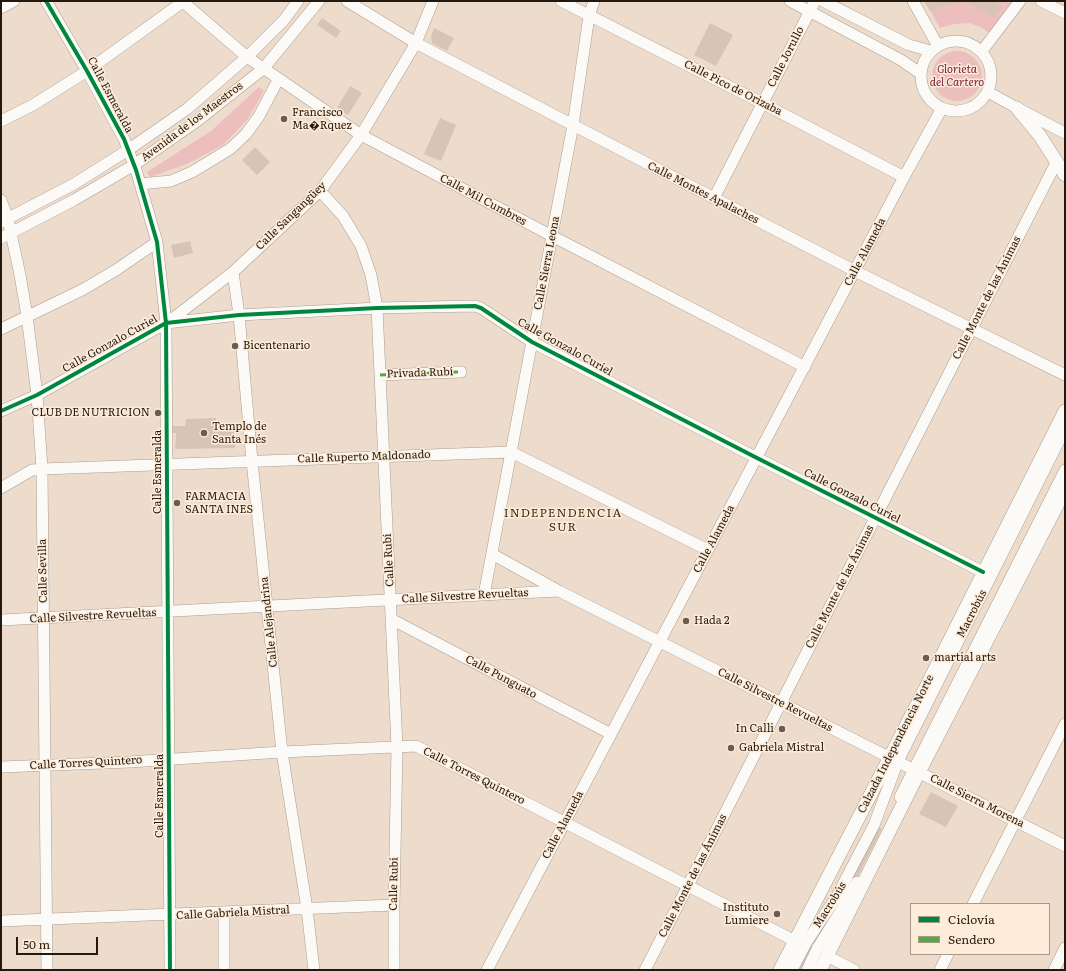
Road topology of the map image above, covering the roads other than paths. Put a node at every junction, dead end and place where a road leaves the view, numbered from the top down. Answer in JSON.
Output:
{"nodes":[{"id":1,"x":14,"y":1,"type":"edge"},
{"id":2,"x":46,"y":1,"type":"edge"},
{"id":3,"x":183,"y":1,"type":"edge"},
{"id":4,"x":298,"y":1,"type":"edge"},
{"id":5,"x":319,"y":1,"type":"edge"},
{"id":6,"x":347,"y":1,"type":"edge"},
{"id":7,"x":433,"y":1,"type":"edge"},
{"id":8,"x":561,"y":1,"type":"edge"},
{"id":9,"x":594,"y":1,"type":"edge"},
{"id":10,"x":790,"y":1,"type":"edge"},
{"id":11,"x":815,"y":1,"type":"edge"},
{"id":12,"x":823,"y":1,"type":"edge"},
{"id":13,"x":913,"y":1,"type":"edge"},
{"id":14,"x":1020,"y":1,"type":"edge"},
{"id":15,"x":1041,"y":1,"type":"edge"},
{"id":16,"x":1,"y":8,"type":"edge"},
{"id":17,"x":809,"y":11,"type":"junction"},
{"id":18,"x":1065,"y":13,"type":"edge"},
{"id":19,"x":589,"y":16,"type":"junction"},
{"id":20,"x":416,"y":43,"type":"junction"},
{"id":21,"x":934,"y":48,"type":"junction"},
{"id":22,"x":982,"y":51,"type":"junction"},
{"id":23,"x":247,"y":58,"type":"junction"},
{"id":24,"x":263,"y":68,"type":"junction"},
{"id":25,"x":87,"y":71,"type":"junction"},
{"id":26,"x":921,"y":74,"type":"junction"},
{"id":27,"x":278,"y":80,"type":"junction"},
{"id":28,"x":988,"y":92,"type":"junction"},
{"id":29,"x":762,"y":103,"type":"junction"},
{"id":30,"x":942,"y":108,"type":"junction"},
{"id":31,"x":1016,"y":108,"type":"junction"},
{"id":32,"x":1,"y":121,"type":"edge"},
{"id":33,"x":573,"y":125,"type":"junction"},
{"id":34,"x":1065,"y":133,"type":"edge"},
{"id":35,"x":361,"y":135,"type":"junction"},
{"id":36,"x":128,"y":150,"type":"junction"},
{"id":37,"x":1057,"y":161,"type":"junction"},
{"id":38,"x":134,"y":165,"type":"junction"},
{"id":39,"x":1065,"y":175,"type":"edge"},
{"id":40,"x":904,"y":177,"type":"junction"},
{"id":41,"x":140,"y":184,"type":"junction"},
{"id":42,"x":320,"y":191,"type":"junction"},
{"id":43,"x":714,"y":198,"type":"junction"},
{"id":44,"x":1,"y":200,"type":"edge"},
{"id":45,"x":4,"y":220,"type":"edge"},
{"id":46,"x":6,"y":236,"type":"edge"},
{"id":47,"x":552,"y":236,"type":"junction"},
{"id":48,"x":157,"y":242,"type":"junction"},
{"id":49,"x":855,"y":271,"type":"junction"},
{"id":50,"x":233,"y":272,"type":"junction"},
{"id":51,"x":377,"y":308,"type":"junction"},
{"id":52,"x":239,"y":315,"type":"junction"},
{"id":53,"x":26,"y":316,"type":"junction"},
{"id":54,"x":166,"y":323,"type":"junction"},
{"id":55,"x":1,"y":329,"type":"edge"},
{"id":56,"x":972,"y":330,"type":"junction"},
{"id":57,"x":532,"y":342,"type":"junction"},
{"id":58,"x":805,"y":367,"type":"junction"},
{"id":59,"x":461,"y":372,"type":"dead end"},
{"id":60,"x":380,"y":375,"type":"junction"},
{"id":61,"x":1065,"y":375,"type":"edge"},
{"id":62,"x":37,"y":395,"type":"junction"},
{"id":63,"x":1,"y":411,"type":"edge"},
{"id":64,"x":1065,"y":411,"type":"edge"},
{"id":65,"x":1065,"y":429,"type":"edge"},
{"id":66,"x":511,"y":452,"type":"junction"},
{"id":67,"x":384,"y":456,"type":"junction"},
{"id":68,"x":757,"y":458,"type":"junction"},
{"id":69,"x":252,"y":461,"type":"junction"},
{"id":70,"x":167,"y":464,"type":"junction"},
{"id":71,"x":42,"y":469,"type":"junction"},
{"id":72,"x":1065,"y":470,"type":"edge"},
{"id":73,"x":1,"y":488,"type":"edge"},
{"id":74,"x":1065,"y":490,"type":"edge"},
{"id":75,"x":876,"y":518,"type":"junction"},
{"id":76,"x":708,"y":550,"type":"junction"},
{"id":77,"x":492,"y":554,"type":"junction"},
{"id":78,"x":983,"y":572,"type":"junction"},
{"id":79,"x":559,"y":591,"type":"junction"},
{"id":80,"x":484,"y":595,"type":"junction"},
{"id":81,"x":390,"y":600,"type":"junction"},
{"id":82,"x":267,"y":606,"type":"junction"},
{"id":83,"x":168,"y":612,"type":"junction"},
{"id":84,"x":43,"y":618,"type":"junction"},
{"id":85,"x":391,"y":619,"type":"junction"},
{"id":86,"x":1,"y":620,"type":"edge"},
{"id":87,"x":659,"y":642,"type":"junction"},
{"id":88,"x":781,"y":703,"type":"junction"},
{"id":89,"x":1065,"y":724,"type":"edge"},
{"id":90,"x":611,"y":734,"type":"junction"},
{"id":91,"x":397,"y":747,"type":"junction"},
{"id":92,"x":282,"y":752,"type":"junction"},
{"id":93,"x":169,"y":759,"type":"junction"},
{"id":94,"x":894,"y":759,"type":"junction"},
{"id":95,"x":45,"y":765,"type":"junction"},
{"id":96,"x":1,"y":768,"type":"edge"},
{"id":97,"x":916,"y":770,"type":"junction"},
{"id":98,"x":1016,"y":821,"type":"junction"},
{"id":99,"x":564,"y":822,"type":"junction"},
{"id":100,"x":1065,"y":846,"type":"edge"},
{"id":101,"x":688,"y":885,"type":"junction"},
{"id":102,"x":974,"y":903,"type":"edge"},
{"id":103,"x":394,"y":905,"type":"junction"},
{"id":104,"x":307,"y":909,"type":"junction"},
{"id":105,"x":224,"y":913,"type":"junction"},
{"id":106,"x":170,"y":916,"type":"junction"},
{"id":107,"x":46,"y":920,"type":"junction"},
{"id":108,"x":1,"y":921,"type":"edge"},
{"id":109,"x":795,"y":941,"type":"junction"},
{"id":110,"x":1065,"y":948,"type":"edge"},
{"id":111,"x":948,"y":955,"type":"edge"},
{"id":112,"x":827,"y":956,"type":"junction"},
{"id":113,"x":47,"y":970,"type":"edge"},
{"id":114,"x":170,"y":970,"type":"edge"},
{"id":115,"x":224,"y":970,"type":"edge"},
{"id":116,"x":314,"y":970,"type":"edge"},
{"id":117,"x":394,"y":970,"type":"edge"},
{"id":118,"x":487,"y":970,"type":"edge"},
{"id":119,"x":645,"y":970,"type":"edge"},
{"id":120,"x":780,"y":970,"type":"edge"},
{"id":121,"x":792,"y":970,"type":"edge"},
{"id":122,"x":807,"y":970,"type":"edge"},
{"id":123,"x":820,"y":970,"type":"edge"},
{"id":124,"x":854,"y":970,"type":"edge"},
{"id":125,"x":940,"y":970,"type":"edge"},
{"id":126,"x":1054,"y":970,"type":"edge"}],
"edges":[{"from":1,"to":16,"type":"street"},
{"from":2,"to":25,"type":"street","name":"Calle Esmeralda"},
{"from":3,"to":23,"type":"street","name":"Calle Mil Cumbres"},
{"from":3,"to":25,"type":"street"},
{"from":4,"to":23,"type":"street","name":"Avenida de los Maestros"},
{"from":5,"to":24,"type":"street","name":"Avenida de los Maestros"},
{"from":6,"to":20,"type":"street","name":"Calle Montes Apalaches"},
{"from":7,"to":20,"type":"street","name":"Calle Sangangüey"},
{"from":8,"to":19,"type":"street","name":"Calle Pico de Orizaba"},
{"from":9,"to":19,"type":"street","name":"Calle Sierra Leona"},
{"from":10,"to":17,"type":"street"},
{"from":11,"to":17,"type":"street","name":"Calle Jorullo"},
{"from":12,"to":21,"type":"street"},
{"from":13,"to":21,"type":"street"},
{"from":14,"to":22,"type":"street"},
{"from":15,"to":18,"type":"street"},
{"from":17,"to":26,"type":"street"},
{"from":17,"to":29,"type":"street","name":"Calle Jorullo"},
{"from":19,"to":29,"type":"street","name":"Calle Pico de Orizaba"},
{"from":19,"to":33,"type":"street","name":"Calle Sierra Leona"},
{"from":20,"to":33,"type":"street","name":"Calle Montes Apalaches"},
{"from":20,"to":35,"type":"street","name":"Calle Sangangüey"},
{"from":21,"to":22,"type":"street"},
{"from":21,"to":26,"type":"street"},
{"from":22,"to":28,"type":"street"},
{"from":23,"to":24,"type":"street","name":"Calle Mil Cumbres"},
{"from":23,"to":36,"type":"street","name":"Avenida de los Maestros"},
{"from":24,"to":27,"type":"street","name":"Calle Mil Cumbres"},
{"from":24,"to":38,"type":"street","name":"Avenida de los Maestros"},
{"from":25,"to":32,"type":"street"},
{"from":25,"to":36,"type":"street","name":"Calle Esmeralda"},
{"from":26,"to":30,"type":"street"},
{"from":27,"to":35,"type":"street","name":"Calle Mil Cumbres"},
{"from":27,"to":41,"type":"street"},
{"from":28,"to":30,"type":"street"},
{"from":28,"to":31,"type":"street"},
{"from":29,"to":40,"type":"street","name":"Calle Pico de Orizaba"},
{"from":29,"to":43,"type":"street","name":"Calle Jorullo"},
{"from":30,"to":40,"type":"street","name":"Calle Alameda"},
{"from":31,"to":34,"type":"street"},
{"from":31,"to":37,"type":"main road"},
{"from":33,"to":43,"type":"street","name":"Calle Montes Apalaches"},
{"from":33,"to":47,"type":"street","name":"Calle Sierra Leona"},
{"from":35,"to":42,"type":"street","name":"Calle Sangangüey"},
{"from":35,"to":47,"type":"street","name":"Calle Mil Cumbres"},
{"from":36,"to":38,"type":"street","name":"Calle Esmeralda"},
{"from":36,"to":45,"type":"street","name":"Avenida de los Maestros"},
{"from":37,"to":39,"type":"main road"},
{"from":37,"to":56,"type":"street","name":"Calle Monte de las Ánimas"},
{"from":38,"to":41,"type":"street","name":"Calle Esmeralda"},
{"from":38,"to":46,"type":"street","name":"Avenida de los Maestros"},
{"from":40,"to":49,"type":"street","name":"Calle Alameda"},
{"from":41,"to":48,"type":"street","name":"Calle Esmeralda"},
{"from":42,"to":50,"type":"street","name":"Calle Sangangüey"},
{"from":42,"to":51,"type":"street","name":"Calle Rubí"},
{"from":43,"to":49,"type":"street","name":"Calle Montes Apalaches"},
{"from":44,"to":45,"type":"street","name":"Calle Sevilla"},
{"from":45,"to":46,"type":"street","name":"Calle Sevilla"},
{"from":46,"to":53,"type":"street","name":"Calle Sevilla"},
{"from":47,"to":57,"type":"street","name":"Calle Sierra Leona"},
{"from":47,"to":58,"type":"street","name":"Calle Mil Cumbres"},
{"from":48,"to":53,"type":"street"},
{"from":48,"to":54,"type":"street","name":"Calle Esmeralda"},
{"from":49,"to":56,"type":"street","name":"Calle Montes Apalaches"},
{"from":49,"to":58,"type":"street","name":"Calle Alameda"},
{"from":50,"to":52,"type":"street","name":"Calle Alejandrina"},
{"from":50,"to":54,"type":"street","name":"Calle Sangangüey"},
{"from":51,"to":52,"type":"street","name":"Calle Gonzalo Curiel"},
{"from":51,"to":57,"type":"street","name":"Calle Gonzalo Curiel"},
{"from":51,"to":60,"type":"street","name":"Calle Rubí"},
{"from":52,"to":54,"type":"street","name":"Calle Gonzalo Curiel"},
{"from":52,"to":69,"type":"street","name":"Calle Alejandrina"},
{"from":53,"to":55,"type":"street"},
{"from":53,"to":62,"type":"street","name":"Calle Sevilla"},
{"from":54,"to":62,"type":"street","name":"Calle Gonzalo Curiel"},
{"from":54,"to":70,"type":"street","name":"Calle Esmeralda"},
{"from":56,"to":61,"type":"street","name":"Calle Montes Apalaches"},
{"from":56,"to":75,"type":"street","name":"Calle Monte de las Ánimas"},
{"from":57,"to":66,"type":"street","name":"Calle Sierra Leona"},
{"from":57,"to":68,"type":"street","name":"Calle Gonzalo Curiel"},
{"from":58,"to":68,"type":"street","name":"Calle Alameda"},
{"from":59,"to":60,"type":"street","name":"Privada Rubí"},
{"from":60,"to":67,"type":"street","name":"Calle Rubí"},
{"from":62,"to":63,"type":"street","name":"Calle Gonzalo Curiel"},
{"from":62,"to":71,"type":"street","name":"Calle Sevilla"},
{"from":64,"to":78,"type":"main road","name":"Calzada Independencia Norte"},
{"from":65,"to":94,"type":"street","name":"Macrobús"},
{"from":66,"to":67,"type":"street","name":"Calle Ruperto Maldonado"},
{"from":66,"to":76,"type":"street","name":"Calle Ruperto Maldonado"},
{"from":66,"to":77,"type":"street","name":"Calle Sierra Leona"},
{"from":67,"to":69,"type":"street","name":"Calle Ruperto Maldonado"},
{"from":67,"to":81,"type":"street","name":"Calle Rubí"},
{"from":68,"to":75,"type":"street","name":"Calle Gonzalo Curiel"},
{"from":68,"to":76,"type":"street","name":"Calle Alameda"},
{"from":69,"to":70,"type":"street","name":"Calle Ruperto Maldonado"},
{"from":69,"to":82,"type":"street","name":"Calle Alejandrina"},
{"from":70,"to":71,"type":"street","name":"Calle Ruperto Maldonado"},
{"from":70,"to":83,"type":"street","name":"Calle Esmeralda"},
{"from":71,"to":73,"type":"street","name":"Calle Ruperto Maldonado"},
{"from":71,"to":84,"type":"street","name":"Calle Sevilla"},
{"from":72,"to":97,"type":"street","name":"Macrobús"},
{"from":74,"to":97,"type":"main road"},
{"from":75,"to":78,"type":"street","name":"Calle Gonzalo Curiel"},
{"from":75,"to":88,"type":"street","name":"Calle Monte de las Ánimas"},
{"from":76,"to":87,"type":"street","name":"Calle Alameda"},
{"from":77,"to":79,"type":"street"},
{"from":77,"to":80,"type":"street","name":"Calle Sierra Leona"},
{"from":78,"to":94,"type":"main road","name":"Calzada Independencia Norte"},
{"from":79,"to":80,"type":"street","name":"Calle Silvestre Revueltas"},
{"from":79,"to":87,"type":"street","name":"Calle Silvestre Revueltas"},
{"from":80,"to":81,"type":"street","name":"Calle Silvestre Revueltas"},
{"from":81,"to":82,"type":"street","name":"Calle Silvestre Revueltas"},
{"from":81,"to":85,"type":"street","name":"Calle Rubí"},
{"from":82,"to":83,"type":"street","name":"Calle Silvestre Revueltas"},
{"from":82,"to":92,"type":"street","name":"Calle Alejandrina"},
{"from":83,"to":84,"type":"street","name":"Calle Silvestre Revueltas"},
{"from":83,"to":93,"type":"street","name":"Calle Esmeralda"},
{"from":84,"to":86,"type":"street","name":"Calle Silvestre Revueltas"},
{"from":84,"to":95,"type":"street","name":"Calle Sevilla"},
{"from":85,"to":90,"type":"street","name":"Calle Punguato"},
{"from":85,"to":91,"type":"street","name":"Calle Rubí"},
{"from":87,"to":88,"type":"street","name":"Calle Silvestre Revueltas"},
{"from":87,"to":90,"type":"street","name":"Calle Alameda"},
{"from":88,"to":94,"type":"street","name":"Calle Silvestre Revueltas"},
{"from":88,"to":101,"type":"street","name":"Calle Monte de las Ánimas"},
{"from":89,"to":98,"type":"street"},
{"from":90,"to":99,"type":"street","name":"Calle Alameda"},
{"from":91,"to":92,"type":"street","name":"Calle Torres Quintero"},
{"from":91,"to":99,"type":"street","name":"Calle Torres Quintero"},
{"from":91,"to":103,"type":"street","name":"Calle Rubí"},
{"from":92,"to":93,"type":"street","name":"Calle Torres Quintero"},
{"from":92,"to":104,"type":"street","name":"Calle Alejandrina"},
{"from":93,"to":95,"type":"street","name":"Calle Torres Quintero"},
{"from":93,"to":106,"type":"street","name":"Calle Esmeralda"},
{"from":94,"to":97,"type":"street","name":"Calle Sierra Morena"},
{"from":94,"to":109,"type":"main road","name":"Calzada Independencia Norte"},
{"from":94,"to":121,"type":"street","name":"Macrobús"},
{"from":95,"to":96,"type":"street","name":"Calle Torres Quintero"},
{"from":95,"to":107,"type":"street","name":"Calle Sevilla"},
{"from":97,"to":98,"type":"street","name":"Calle Sierra Morena"},
{"from":97,"to":112,"type":"main road"},
{"from":97,"to":122,"type":"street","name":"Macrobús"},
{"from":98,"to":100,"type":"street","name":"Calle Sierra Morena"},
{"from":98,"to":102,"type":"street"},
{"from":99,"to":101,"type":"street","name":"Calle Torres Quintero"},
{"from":99,"to":118,"type":"street","name":"Calle Alameda"},
{"from":101,"to":109,"type":"street","name":"Calle Torres Quintero"},
{"from":101,"to":119,"type":"street","name":"Calle Monte de las Ánimas"},
{"from":103,"to":104,"type":"street","name":"Calle Gabriela Mistral"},
{"from":103,"to":117,"type":"street","name":"Calle Rubí"},
{"from":104,"to":105,"type":"street","name":"Calle Gabriela Mistral"},
{"from":104,"to":116,"type":"street","name":"Calle Alejandrina"},
{"from":105,"to":106,"type":"street","name":"Calle Gabriela Mistral"},
{"from":105,"to":115,"type":"street"},
{"from":106,"to":107,"type":"street","name":"Calle Gabriela Mistral"},
{"from":106,"to":114,"type":"street","name":"Calle Esmeralda"},
{"from":107,"to":108,"type":"street","name":"Calle Gabriela Mistral"},
{"from":107,"to":113,"type":"street","name":"Calle Sevilla"},
{"from":109,"to":120,"type":"main road","name":"Calzada Independencia Norte"},
{"from":110,"to":126,"type":"street"},
{"from":111,"to":125,"type":"street"},
{"from":112,"to":123,"type":"main road"},
{"from":112,"to":124,"type":"street"}]}
